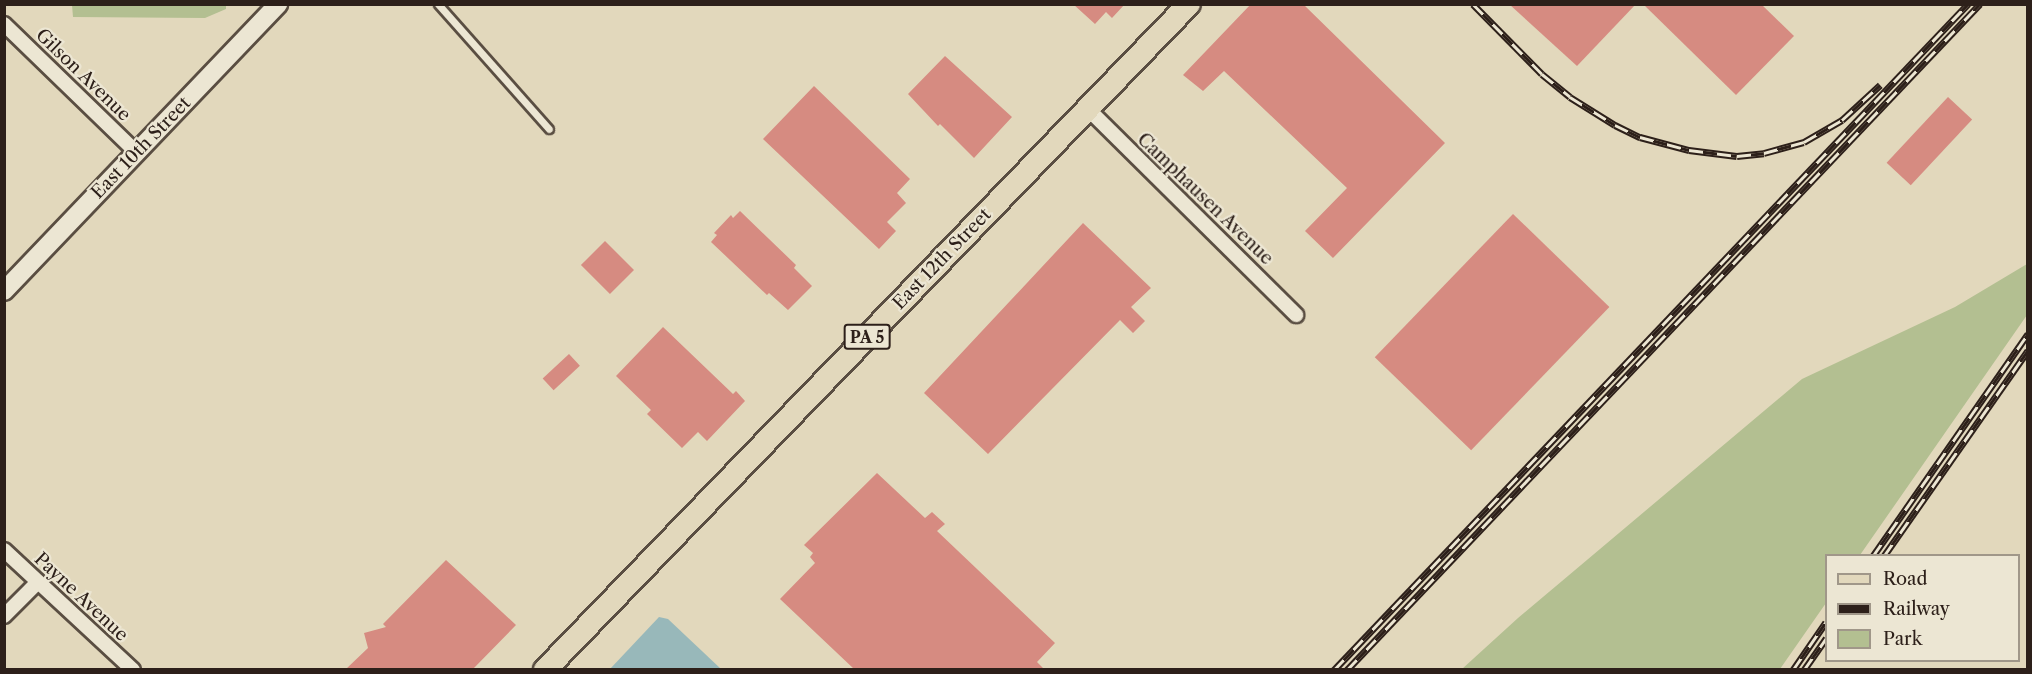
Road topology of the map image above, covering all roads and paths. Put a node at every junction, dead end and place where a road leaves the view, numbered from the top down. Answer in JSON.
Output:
{"nodes":[{"id":1,"x":278,"y":4,"type":"edge"},
{"id":2,"x":438,"y":4,"type":"edge"},
{"id":3,"x":1189,"y":4,"type":"edge"},
{"id":4,"x":4,"y":24,"type":"edge"},
{"id":5,"x":1088,"y":109,"type":"junction"},
{"id":6,"x":549,"y":129,"type":"dead end"},
{"id":7,"x":137,"y":153,"type":"junction"},
{"id":8,"x":4,"y":291,"type":"edge"},
{"id":9,"x":1296,"y":315,"type":"dead end"},
{"id":10,"x":4,"y":550,"type":"edge"},
{"id":11,"x":38,"y":582,"type":"junction"},
{"id":12,"x":4,"y":616,"type":"edge"},
{"id":13,"x":133,"y":669,"type":"edge"},
{"id":14,"x":545,"y":669,"type":"edge"}],
"edges":[{"from":1,"to":7,"type":"street","name":"East 10th Street"},
{"from":2,"to":6,"type":"lane"},
{"from":3,"to":5,"type":"main road","name":"East 12th Street","number":"PA 5"},
{"from":4,"to":7,"type":"street","name":"Gilson Avenue"},
{"from":5,"to":9,"type":"street","name":"Camphausen Avenue"},
{"from":5,"to":14,"type":"main road","name":"East 12th Street","number":"PA 5"},
{"from":7,"to":8,"type":"street","name":"East 10th Street"},
{"from":10,"to":11,"type":"street","name":"Payne Avenue"},
{"from":11,"to":12,"type":"street"},
{"from":11,"to":13,"type":"street","name":"Payne Avenue"}]}
